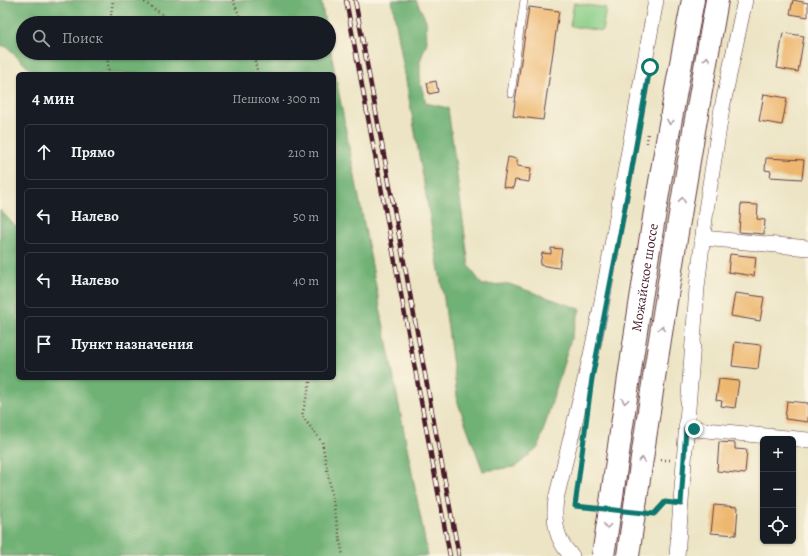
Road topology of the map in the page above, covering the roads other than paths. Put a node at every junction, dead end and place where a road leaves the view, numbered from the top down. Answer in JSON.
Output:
{"nodes":[{"id":1,"x":524,"y":0,"type":"edge"},
{"id":2,"x":656,"y":0,"type":"edge"},
{"id":3,"x":693,"y":0,"type":"edge"},
{"id":4,"x":717,"y":0,"type":"edge"},
{"id":5,"x":745,"y":0,"type":"edge"},
{"id":6,"x":511,"y":94,"type":"dead end"},
{"id":7,"x":703,"y":238,"type":"junction"},
{"id":8,"x":808,"y":248,"type":"edge"},
{"id":9,"x":686,"y":428,"type":"junction"},
{"id":10,"x":808,"y":440,"type":"edge"},
{"id":11,"x":572,"y":556,"type":"edge"},
{"id":12,"x":603,"y":556,"type":"edge"},
{"id":13,"x":628,"y":556,"type":"edge"},
{"id":14,"x":676,"y":556,"type":"edge"}],
"edges":[{"from":1,"to":6,"type":"lane"},
{"from":2,"to":11,"type":"street"},
{"from":3,"to":12,"type":"main road","name":"Можайское шоссе","one_way":true,"bridge":true},
{"from":13,"to":4,"type":"main road","name":"Можайское шоссе","one_way":true,"bridge":true},
{"from":5,"to":7,"type":"street"},
{"from":7,"to":8,"type":"street"},
{"from":7,"to":9,"type":"street"},
{"from":9,"to":10,"type":"street"},
{"from":9,"to":14,"type":"street"}]}
